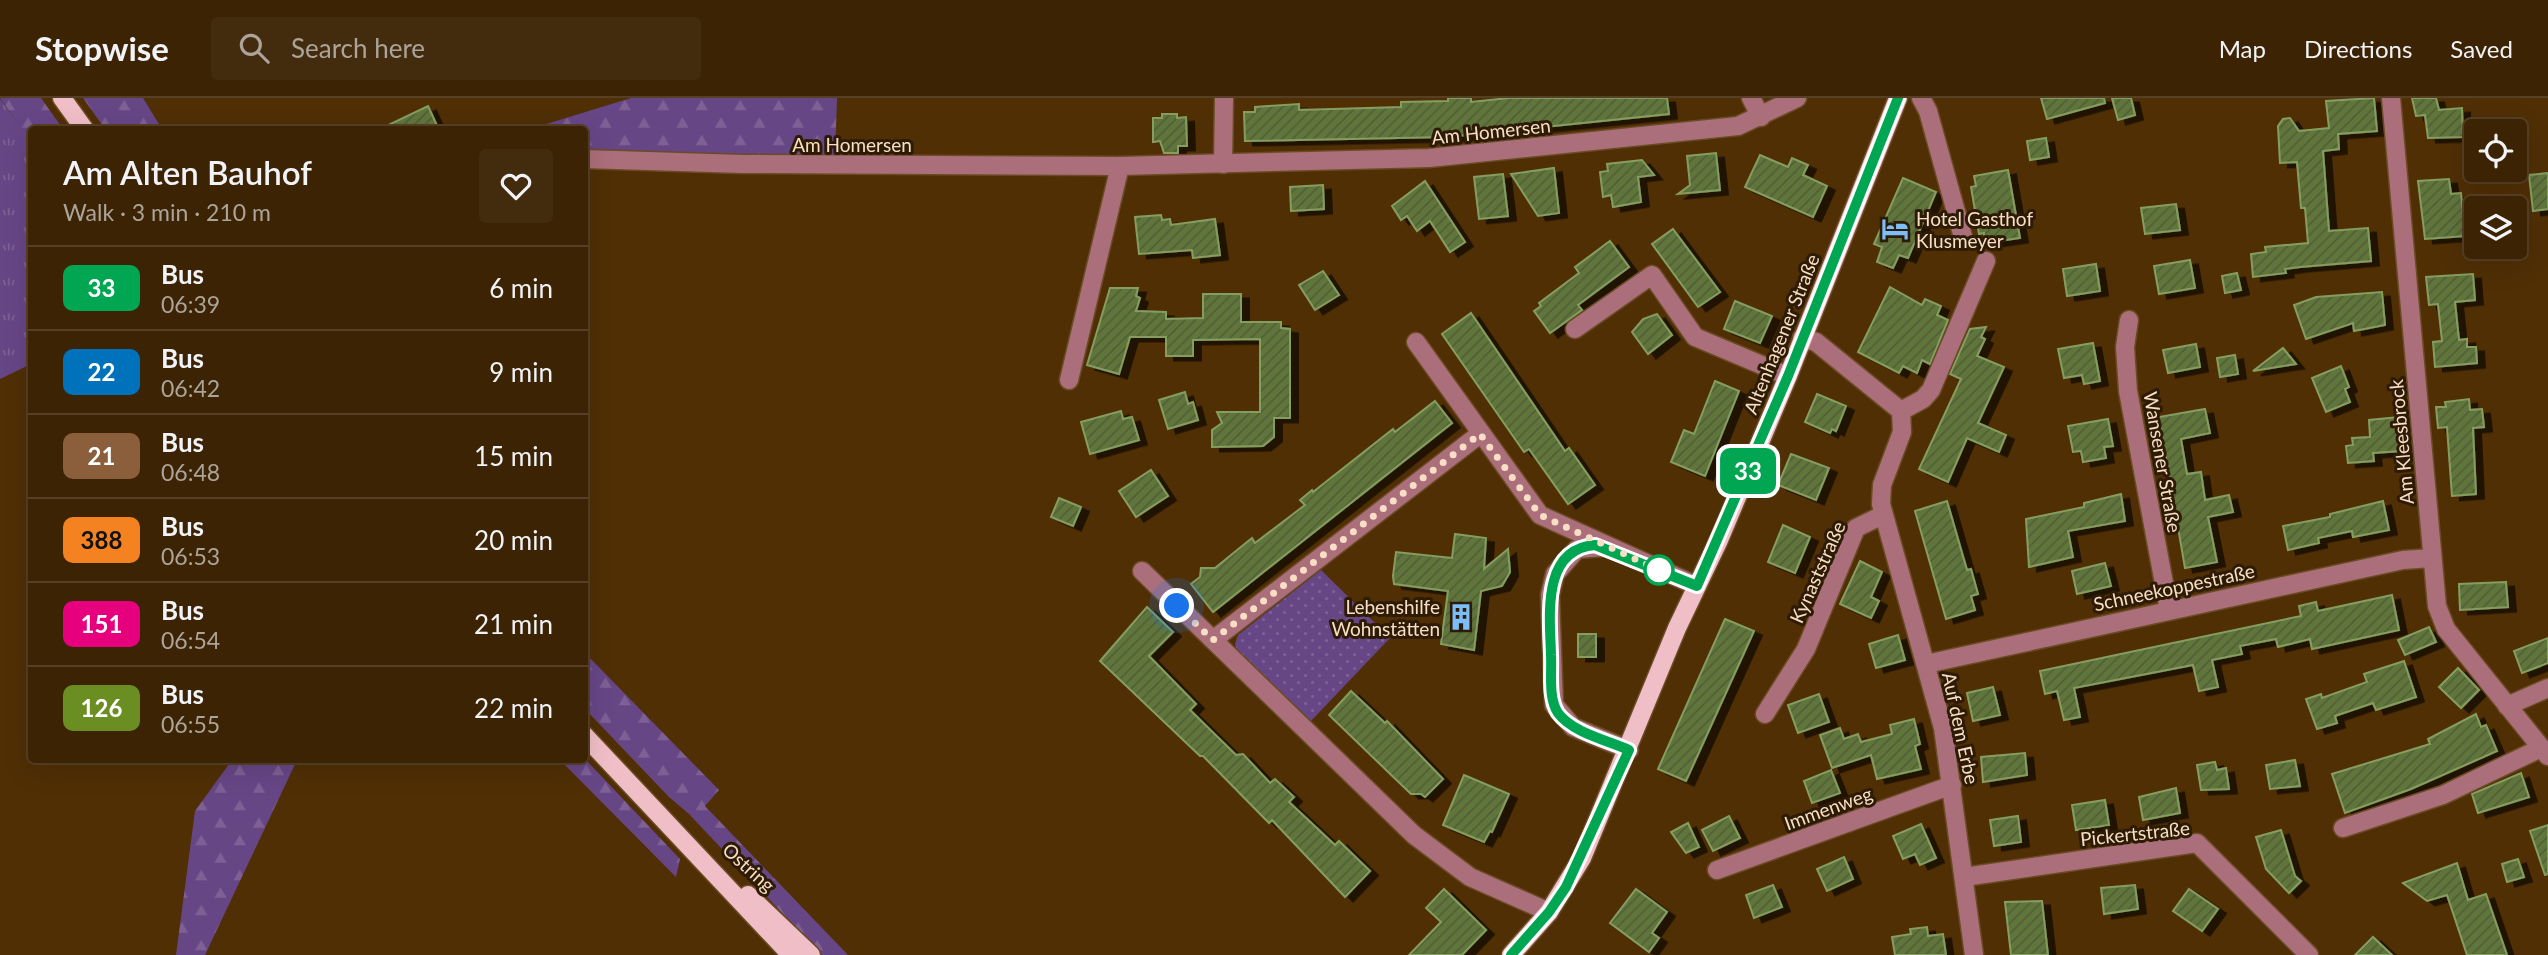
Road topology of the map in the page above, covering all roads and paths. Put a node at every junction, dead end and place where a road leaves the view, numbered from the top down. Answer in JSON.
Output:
{"nodes":[{"id":1,"x":62,"y":98,"type":"edge"},
{"id":2,"x":1224,"y":98,"type":"edge"},
{"id":3,"x":1751,"y":98,"type":"edge"},
{"id":4,"x":1797,"y":98,"type":"edge"},
{"id":5,"x":1898,"y":98,"type":"edge"},
{"id":6,"x":1921,"y":98,"type":"edge"},
{"id":7,"x":2391,"y":98,"type":"edge"},
{"id":8,"x":1761,"y":117,"type":"junction"},
{"id":9,"x":82,"y":126,"type":"edge"},
{"id":10,"x":588,"y":159,"type":"edge"},
{"id":11,"x":1223,"y":164,"type":"junction"},
{"id":12,"x":1120,"y":166,"type":"junction"},
{"id":13,"x":1964,"y":237,"type":"dead end"},
{"id":14,"x":1986,"y":261,"type":"dead end"},
{"id":15,"x":2129,"y":320,"type":"dead end"},
{"id":16,"x":1575,"y":329,"type":"dead end"},
{"id":17,"x":1802,"y":338,"type":"junction"},
{"id":18,"x":1416,"y":342,"type":"dead end"},
{"id":19,"x":1788,"y":376,"type":"junction"},
{"id":20,"x":1069,"y":380,"type":"dead end"},
{"id":21,"x":1901,"y":411,"type":"junction"},
{"id":22,"x":1480,"y":434,"type":"junction"},
{"id":23,"x":1883,"y":515,"type":"junction"},
{"id":24,"x":1606,"y":548,"type":"junction"},
{"id":25,"x":2432,"y":558,"type":"junction"},
{"id":26,"x":1142,"y":570,"type":"dead end"},
{"id":27,"x":1697,"y":586,"type":"junction"},
{"id":28,"x":2169,"y":610,"type":"junction"},
{"id":29,"x":1213,"y":640,"type":"junction"},
{"id":30,"x":1926,"y":664,"type":"junction"},
{"id":31,"x":2548,"y":688,"type":"edge"},
{"id":32,"x":2507,"y":706,"type":"junction"},
{"id":33,"x":1765,"y":714,"type":"dead end"},
{"id":34,"x":588,"y":739,"type":"edge"},
{"id":35,"x":1629,"y":750,"type":"junction"},
{"id":36,"x":2545,"y":752,"type":"edge"},
{"id":37,"x":1952,"y":785,"type":"junction"},
{"id":38,"x":657,"y":812,"type":"junction"},
{"id":39,"x":2343,"y":828,"type":"dead end"},
{"id":40,"x":1717,"y":870,"type":"dead end"},
{"id":41,"x":1964,"y":877,"type":"junction"},
{"id":42,"x":1549,"y":912,"type":"junction"},
{"id":43,"x":791,"y":955,"type":"edge"},
{"id":44,"x":811,"y":955,"type":"edge"},
{"id":45,"x":1511,"y":955,"type":"edge"},
{"id":46,"x":1974,"y":955,"type":"edge"},
{"id":47,"x":2309,"y":955,"type":"edge"}],
"edges":[{"from":1,"to":9,"type":"main road"},
{"from":2,"to":11,"type":"street"},
{"from":3,"to":8,"type":"street"},
{"from":4,"to":8,"type":"street","name":"Am Homersen"},
{"from":5,"to":17,"type":"main road","name":"Altenhagener Straße"},
{"from":6,"to":13,"type":"street"},
{"from":7,"to":25,"type":"street","name":"Am Kleesbrock"},
{"from":8,"to":11,"type":"street","name":"Am Homersen"},
{"from":10,"to":12,"type":"street","name":"Am Homersen"},
{"from":11,"to":12,"type":"street","name":"Am Homersen"},
{"from":12,"to":20,"type":"street"},
{"from":14,"to":21,"type":"street"},
{"from":15,"to":28,"type":"street","name":"Wansener Straße"},
{"from":16,"to":19,"type":"street"},
{"from":17,"to":19,"type":"main road","name":"Altenhagener Straße"},
{"from":17,"to":21,"type":"street"},
{"from":18,"to":22,"type":"street"},
{"from":19,"to":27,"type":"main road","name":"Altenhagener Straße"},
{"from":21,"to":23,"type":"street"},
{"from":22,"to":24,"type":"street"},
{"from":22,"to":29,"type":"street"},
{"from":23,"to":30,"type":"street","name":"Auf dem Erbe"},
{"from":23,"to":33,"type":"street","name":"Kynaststraße"},
{"from":24,"to":27,"type":"street"},
{"from":24,"to":35,"type":"street"},
{"from":25,"to":28,"type":"street","name":"Schneekoppestraße"},
{"from":25,"to":32,"type":"street","name":"Am Kleesbrock"},
{"from":26,"to":29,"type":"street"},
{"from":27,"to":35,"type":"main road","name":"Altenhagener Straße"},
{"from":28,"to":30,"type":"street","name":"Schneekoppestraße"},
{"from":29,"to":42,"type":"street"},
{"from":30,"to":37,"type":"street","name":"Auf dem Erbe"},
{"from":31,"to":32,"type":"street"},
{"from":32,"to":36,"type":"street","name":"Am Kleesbrock"},
{"from":34,"to":38,"type":"main road","name":"Ostring"},
{"from":35,"to":42,"type":"main road","name":"Altenhagener Straße"},
{"from":36,"to":39,"type":"street","name":"Am Kleesbrock"},
{"from":37,"to":40,"type":"street","name":"Immenweg"},
{"from":37,"to":41,"type":"street","name":"Auf dem Erbe"},
{"from":38,"to":43,"type":"main road","name":"Ostring"},
{"from":38,"to":44,"type":"main road","name":"Ostring"},
{"from":41,"to":46,"type":"street","name":"Auf dem Erbe"},
{"from":41,"to":47,"type":"street","name":"Pickertstraße"},
{"from":42,"to":45,"type":"main road","name":"Altenhagener Straße"}]}
